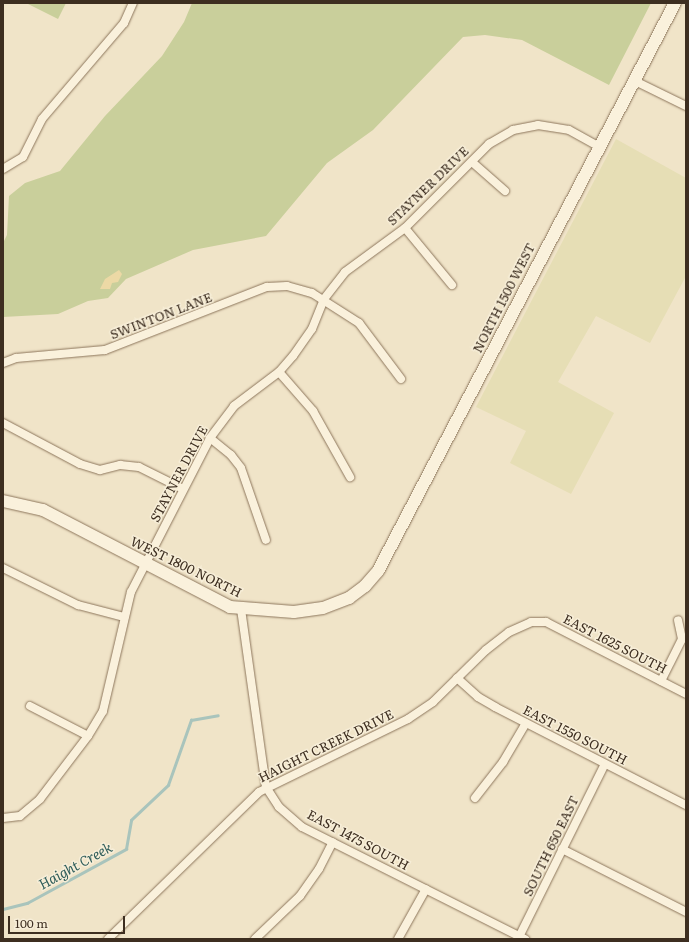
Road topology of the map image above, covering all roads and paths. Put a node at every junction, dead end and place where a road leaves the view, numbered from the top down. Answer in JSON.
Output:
{"nodes":[{"id":1,"x":133,"y":3,"type":"edge"},
{"id":2,"x":675,"y":3,"type":"edge"},
{"id":3,"x":636,"y":81,"type":"junction"},
{"id":4,"x":686,"y":106,"type":"edge"},
{"id":5,"x":598,"y":146,"type":"junction"},
{"id":6,"x":472,"y":162,"type":"junction"},
{"id":7,"x":3,"y":169,"type":"edge"},
{"id":8,"x":505,"y":191,"type":"dead end"},
{"id":9,"x":405,"y":228,"type":"junction"},
{"id":10,"x":452,"y":285,"type":"dead end"},
{"id":11,"x":324,"y":299,"type":"junction"},
{"id":12,"x":3,"y":363,"type":"edge"},
{"id":13,"x":279,"y":372,"type":"junction"},
{"id":14,"x":401,"y":379,"type":"dead end"},
{"id":15,"x":3,"y":423,"type":"edge"},
{"id":16,"x":210,"y":438,"type":"junction"},
{"id":17,"x":350,"y":477,"type":"dead end"},
{"id":18,"x":183,"y":489,"type":"junction"},
{"id":19,"x":3,"y":501,"type":"edge"},
{"id":20,"x":266,"y":540,"type":"dead end"},
{"id":21,"x":146,"y":564,"type":"junction"},
{"id":22,"x":3,"y":568,"type":"edge"},
{"id":23,"x":349,"y":598,"type":"joint"},
{"id":24,"x":241,"y":609,"type":"junction"},
{"id":25,"x":124,"y":617,"type":"junction"},
{"id":26,"x":678,"y":620,"type":"dead end"},
{"id":27,"x":531,"y":622,"type":"joint"},
{"id":28,"x":458,"y":678,"type":"junction"},
{"id":29,"x":661,"y":681,"type":"junction"},
{"id":30,"x":686,"y":694,"type":"edge"},
{"id":31,"x":30,"y":706,"type":"dead end"},
{"id":32,"x":526,"y":723,"type":"junction"},
{"id":33,"x":88,"y":736,"type":"junction"},
{"id":34,"x":605,"y":764,"type":"junction"},
{"id":35,"x":266,"y":787,"type":"junction"},
{"id":36,"x":475,"y":798,"type":"dead end"},
{"id":37,"x":686,"y":805,"type":"edge"},
{"id":38,"x":3,"y":818,"type":"edge"},
{"id":39,"x":333,"y":842,"type":"junction"},
{"id":40,"x":562,"y":849,"type":"junction"},
{"id":41,"x":426,"y":889,"type":"junction"},
{"id":42,"x":686,"y":912,"type":"edge"},
{"id":43,"x":520,"y":938,"type":"edge"},
{"id":44,"x":108,"y":939,"type":"edge"},
{"id":45,"x":255,"y":939,"type":"edge"},
{"id":46,"x":398,"y":939,"type":"edge"}],
"edges":[{"from":1,"to":7,"type":"street"},
{"from":2,"to":3,"type":"street","name":"NORTH 1500 WEST"},
{"from":3,"to":4,"type":"street"},
{"from":3,"to":5,"type":"street","name":"NORTH 1500 WEST"},
{"from":5,"to":6,"type":"street","name":"STAYNER DRIVE"},
{"from":5,"to":23,"type":"street","name":"NORTH 1500 WEST"},
{"from":6,"to":8,"type":"street"},
{"from":6,"to":9,"type":"street","name":"STAYNER DRIVE"},
{"from":9,"to":10,"type":"street"},
{"from":9,"to":11,"type":"street","name":"STAYNER DRIVE"},
{"from":11,"to":12,"type":"street","name":"SWINTON LANE"},
{"from":11,"to":13,"type":"street","name":"STAYNER DRIVE"},
{"from":11,"to":14,"type":"street","name":"SWINTON LANE"},
{"from":13,"to":16,"type":"street","name":"STAYNER DRIVE"},
{"from":13,"to":17,"type":"street"},
{"from":15,"to":18,"type":"street"},
{"from":16,"to":18,"type":"street","name":"STAYNER DRIVE"},
{"from":16,"to":20,"type":"street"},
{"from":18,"to":21,"type":"street","name":"STAYNER DRIVE"},
{"from":19,"to":21,"type":"street","name":"WEST 1800 NORTH"},
{"from":21,"to":24,"type":"street","name":"WEST 1800 NORTH"},
{"from":21,"to":25,"type":"street","name":"STAYNER DRIVE"},
{"from":22,"to":25,"type":"street"},
{"from":23,"to":24,"type":"street","name":"WEST 1800 NORTH"},
{"from":24,"to":35,"type":"street","name":"EAST 1475 SOUTH"},
{"from":25,"to":33,"type":"street","name":"STAYNER DRIVE"},
{"from":26,"to":29,"type":"street"},
{"from":27,"to":28,"type":"street","name":"HAIGHT CREEK DRIVE"},
{"from":27,"to":29,"type":"street","name":"EAST 1625 SOUTH"},
{"from":28,"to":32,"type":"street","name":"EAST 1550 SOUTH"},
{"from":28,"to":35,"type":"street","name":"HAIGHT CREEK DRIVE"},
{"from":29,"to":30,"type":"street","name":"EAST 1625 SOUTH"},
{"from":31,"to":33,"type":"street"},
{"from":32,"to":34,"type":"street","name":"EAST 1550 SOUTH"},
{"from":32,"to":36,"type":"street"},
{"from":33,"to":38,"type":"street","name":"STAYNER DRIVE"},
{"from":34,"to":37,"type":"street","name":"EAST 1550 SOUTH"},
{"from":34,"to":40,"type":"street","name":"SOUTH 650 EAST"},
{"from":35,"to":39,"type":"street","name":"EAST 1475 SOUTH"},
{"from":35,"to":44,"type":"street","name":"HAIGHT CREEK DRIVE"},
{"from":39,"to":41,"type":"street","name":"EAST 1475 SOUTH"},
{"from":39,"to":45,"type":"street"},
{"from":40,"to":42,"type":"street"},
{"from":40,"to":43,"type":"street","name":"SOUTH 650 EAST"},
{"from":41,"to":43,"type":"street","name":"EAST 1475 SOUTH"},
{"from":41,"to":46,"type":"street"}]}
